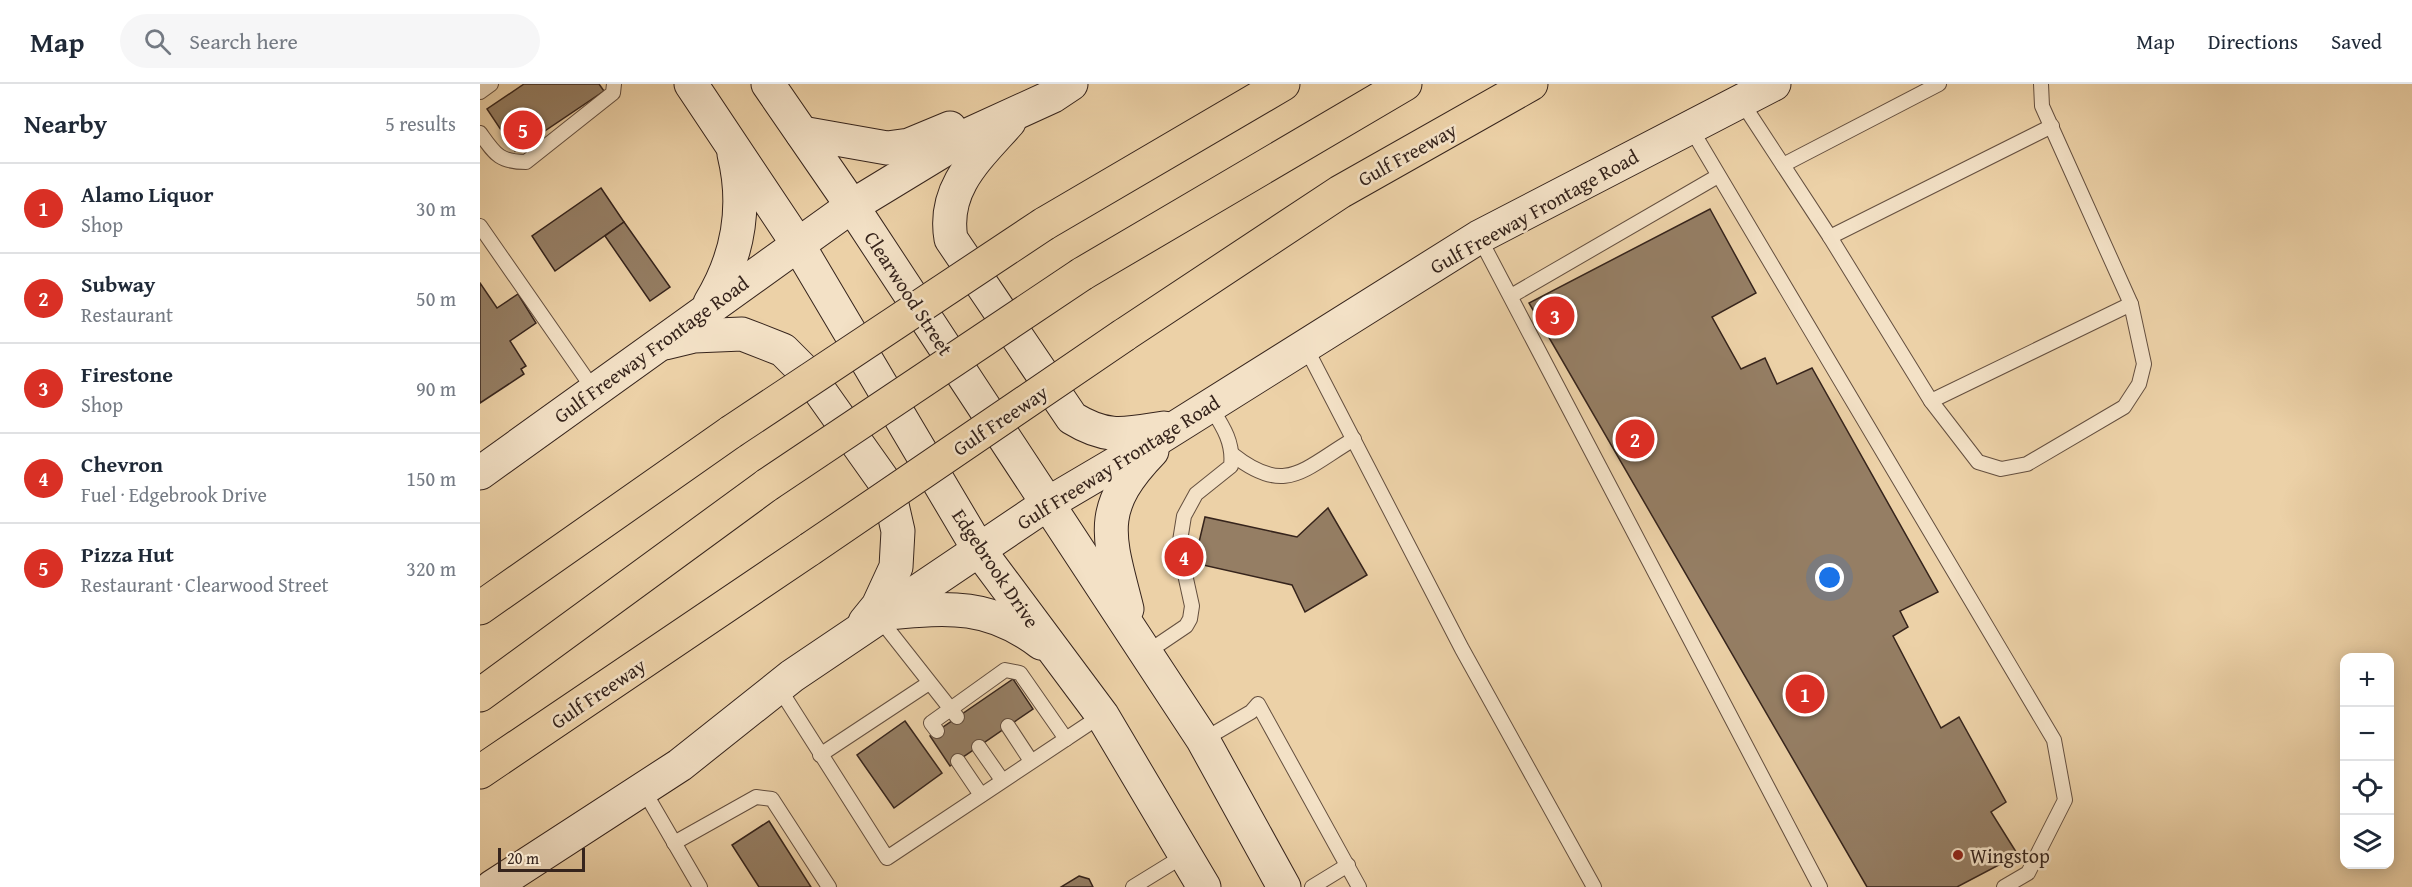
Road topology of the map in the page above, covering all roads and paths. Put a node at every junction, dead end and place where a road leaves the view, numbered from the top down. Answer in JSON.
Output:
{"nodes":[{"id":1,"x":491,"y":84,"type":"edge"},
{"id":2,"x":614,"y":84,"type":"edge"},
{"id":3,"x":691,"y":84,"type":"edge"},
{"id":4,"x":1283,"y":84,"type":"edge"},
{"id":5,"x":1405,"y":84,"type":"edge"},
{"id":6,"x":1531,"y":84,"type":"edge"},
{"id":7,"x":1774,"y":84,"type":"edge"},
{"id":8,"x":1939,"y":84,"type":"edge"},
{"id":9,"x":2041,"y":84,"type":"edge"},
{"id":10,"x":774,"y":86,"type":"edge"},
{"id":11,"x":1056,"y":88,"type":"edge"},
{"id":12,"x":480,"y":92,"type":"edge"},
{"id":13,"x":1741,"y":101,"type":"junction"},
{"id":14,"x":1019,"y":111,"type":"junction"},
{"id":15,"x":2052,"y":126,"type":"junction"},
{"id":16,"x":1690,"y":127,"type":"junction"},
{"id":17,"x":480,"y":133,"type":"edge"},
{"id":18,"x":802,"y":133,"type":"junction"},
{"id":19,"x":732,"y":147,"type":"junction"},
{"id":20,"x":1782,"y":165,"type":"junction"},
{"id":21,"x":1718,"y":176,"type":"junction"},
{"id":22,"x":852,"y":206,"type":"junction"},
{"id":23,"x":480,"y":226,"type":"edge"},
{"id":24,"x":1479,"y":237,"type":"junction"},
{"id":25,"x":1830,"y":237,"type":"junction"},
{"id":26,"x":797,"y":243,"type":"junction"},
{"id":27,"x":1511,"y":296,"type":"junction"},
{"id":28,"x":2131,"y":304,"type":"junction"},
{"id":29,"x":708,"y":308,"type":"junction"},
{"id":30,"x":658,"y":344,"type":"junction"},
{"id":31,"x":1305,"y":346,"type":"junction"},
{"id":32,"x":594,"y":390,"type":"junction"},
{"id":33,"x":1931,"y":401,"type":"junction"},
{"id":34,"x":1210,"y":406,"type":"junction"},
{"id":35,"x":1176,"y":427,"type":"junction"},
{"id":36,"x":1354,"y":439,"type":"junction"},
{"id":37,"x":1232,"y":454,"type":"junction"},
{"id":38,"x":480,"y":473,"type":"edge"},
{"id":39,"x":1047,"y":504,"type":"junction"},
{"id":40,"x":980,"y":550,"type":"junction"},
{"id":41,"x":480,"y":608,"type":"edge"},
{"id":42,"x":874,"y":621,"type":"junction"},
{"id":43,"x":1139,"y":644,"type":"junction"},
{"id":44,"x":1059,"y":657,"type":"junction"},
{"id":45,"x":929,"y":683,"type":"junction"},
{"id":46,"x":779,"y":688,"type":"junction"},
{"id":47,"x":480,"y":695,"type":"edge"},
{"id":48,"x":954,"y":713,"type":"junction"},
{"id":49,"x":1102,"y":716,"type":"junction"},
{"id":50,"x":1008,"y":726,"type":"dead end"},
{"id":51,"x":937,"y":731,"type":"dead end"},
{"id":52,"x":1066,"y":739,"type":"junction"},
{"id":53,"x":1203,"y":740,"type":"junction"},
{"id":54,"x":979,"y":747,"type":"dead end"},
{"id":55,"x":820,"y":755,"type":"junction"},
{"id":56,"x":958,"y":761,"type":"dead end"},
{"id":57,"x":1031,"y":761,"type":"junction"},
{"id":58,"x":480,"y":772,"type":"edge"},
{"id":59,"x":1002,"y":780,"type":"junction"},
{"id":60,"x":643,"y":789,"type":"junction"},
{"id":61,"x":981,"y":795,"type":"junction"},
{"id":62,"x":674,"y":843,"type":"junction"},
{"id":63,"x":1185,"y":855,"type":"junction"},
{"id":64,"x":1348,"y":865,"type":"junction"},
{"id":65,"x":498,"y":885,"type":"edge"},
{"id":66,"x":700,"y":887,"type":"edge"},
{"id":67,"x":829,"y":887,"type":"edge"},
{"id":68,"x":1132,"y":887,"type":"edge"},
{"id":69,"x":1204,"y":887,"type":"edge"},
{"id":70,"x":1284,"y":887,"type":"edge"},
{"id":71,"x":1312,"y":887,"type":"edge"},
{"id":72,"x":1359,"y":887,"type":"edge"},
{"id":73,"x":1594,"y":887,"type":"edge"},
{"id":74,"x":1820,"y":887,"type":"edge"},
{"id":75,"x":2004,"y":887,"type":"edge"}],
"edges":[{"from":1,"to":12,"type":"lane"},
{"from":2,"to":17,"type":"lane"},
{"from":3,"to":19,"type":"main road"},
{"from":4,"to":41,"type":"highway","bridge":true},
{"from":5,"to":47,"type":"highway","bridge":true},
{"from":6,"to":58,"type":"highway","name":"Gulf Freeway","bridge":true},
{"from":7,"to":13,"type":"main road","name":"Gulf Freeway Frontage Road"},
{"from":8,"to":20,"type":"lane"},
{"from":9,"to":15,"type":"lane"},
{"from":10,"to":18,"type":"main road","name":"Clearwood Street"},
{"from":11,"to":14,"type":"main road","name":"Gulf Freeway Frontage Road"},
{"from":13,"to":16,"type":"main road","name":"Gulf Freeway Frontage Road"},
{"from":13,"to":20,"type":"lane"},
{"from":14,"to":18,"type":"main road"},
{"from":14,"to":22,"type":"main road","name":"Gulf Freeway Frontage Road"},
{"from":14,"to":35,"type":"main road"},
{"from":15,"to":25,"type":"lane"},
{"from":15,"to":28,"type":"lane"},
{"from":16,"to":21,"type":"lane"},
{"from":16,"to":24,"type":"main road","name":"Gulf Freeway Frontage Road"},
{"from":18,"to":22,"type":"main road","name":"Clearwood Street"},
{"from":19,"to":26,"type":"main road"},
{"from":19,"to":29,"type":"main road"},
{"from":20,"to":25,"type":"lane"},
{"from":21,"to":27,"type":"lane"},
{"from":21,"to":75,"type":"lane"},
{"from":22,"to":26,"type":"main road","name":"Gulf Freeway Frontage Road"},
{"from":22,"to":39,"type":"main road","name":"Clearwood Street"},
{"from":23,"to":32,"type":"lane"},
{"from":24,"to":27,"type":"lane"},
{"from":24,"to":31,"type":"main road","name":"Gulf Freeway Frontage Road"},
{"from":25,"to":33,"type":"lane"},
{"from":26,"to":29,"type":"main road","name":"Gulf Freeway Frontage Road"},
{"from":26,"to":40,"type":"main road","name":"Edgebrook Drive"},
{"from":27,"to":74,"type":"lane"},
{"from":28,"to":33,"type":"lane"},
{"from":28,"to":33,"type":"lane"},
{"from":29,"to":30,"type":"main road","name":"Gulf Freeway Frontage Road"},
{"from":30,"to":32,"type":"main road","name":"Gulf Freeway Frontage Road"},
{"from":30,"to":42,"type":"main road"},
{"from":31,"to":34,"type":"main road","name":"Gulf Freeway Frontage Road"},
{"from":31,"to":36,"type":"lane"},
{"from":32,"to":38,"type":"main road","name":"Gulf Freeway Frontage Road"},
{"from":34,"to":35,"type":"main road","name":"Gulf Freeway Frontage Road"},
{"from":34,"to":37,"type":"lane"},
{"from":35,"to":39,"type":"main road","name":"Gulf Freeway Frontage Road"},
{"from":35,"to":43,"type":"main road"},
{"from":36,"to":37,"type":"lane"},
{"from":36,"to":73,"type":"lane"},
{"from":37,"to":43,"type":"lane"},
{"from":39,"to":40,"type":"main road","name":"Gulf Freeway Frontage Road"},
{"from":39,"to":43,"type":"main road"},
{"from":40,"to":42,"type":"main road","name":"Gulf Freeway Frontage Road"},
{"from":40,"to":44,"type":"main road","name":"Edgebrook Drive"},
{"from":42,"to":44,"type":"main road"},
{"from":42,"to":45,"type":"lane"},
{"from":42,"to":46,"type":"main road","name":"Gulf Freeway Frontage Road"},
{"from":43,"to":53,"type":"main road"},
{"from":44,"to":49,"type":"main road","name":"Edgebrook Drive"},
{"from":45,"to":48,"type":"lane"},
{"from":45,"to":55,"type":"lane"},
{"from":46,"to":55,"type":"lane"},
{"from":46,"to":60,"type":"main road","name":"Gulf Freeway Frontage Road"},
{"from":48,"to":51,"type":"lane"},
{"from":48,"to":52,"type":"lane"},
{"from":49,"to":52,"type":"lane"},
{"from":49,"to":63,"type":"main road","name":"Edgebrook Drive"},
{"from":50,"to":57,"type":"lane"},
{"from":52,"to":57,"type":"lane"},
{"from":53,"to":64,"type":"lane"},
{"from":53,"to":70,"type":"main road"},
{"from":54,"to":59,"type":"lane"},
{"from":55,"to":61,"type":"lane"},
{"from":56,"to":61,"type":"lane"},
{"from":57,"to":59,"type":"lane"},
{"from":59,"to":61,"type":"lane"},
{"from":60,"to":62,"type":"lane"},
{"from":60,"to":65,"type":"main road","name":"Gulf Freeway Frontage Road"},
{"from":62,"to":66,"type":"lane"},
{"from":62,"to":67,"type":"lane"},
{"from":63,"to":68,"type":"lane"},
{"from":63,"to":69,"type":"main road","name":"Edgebrook Drive"},
{"from":64,"to":71,"type":"lane"},
{"from":64,"to":72,"type":"lane"}]}
